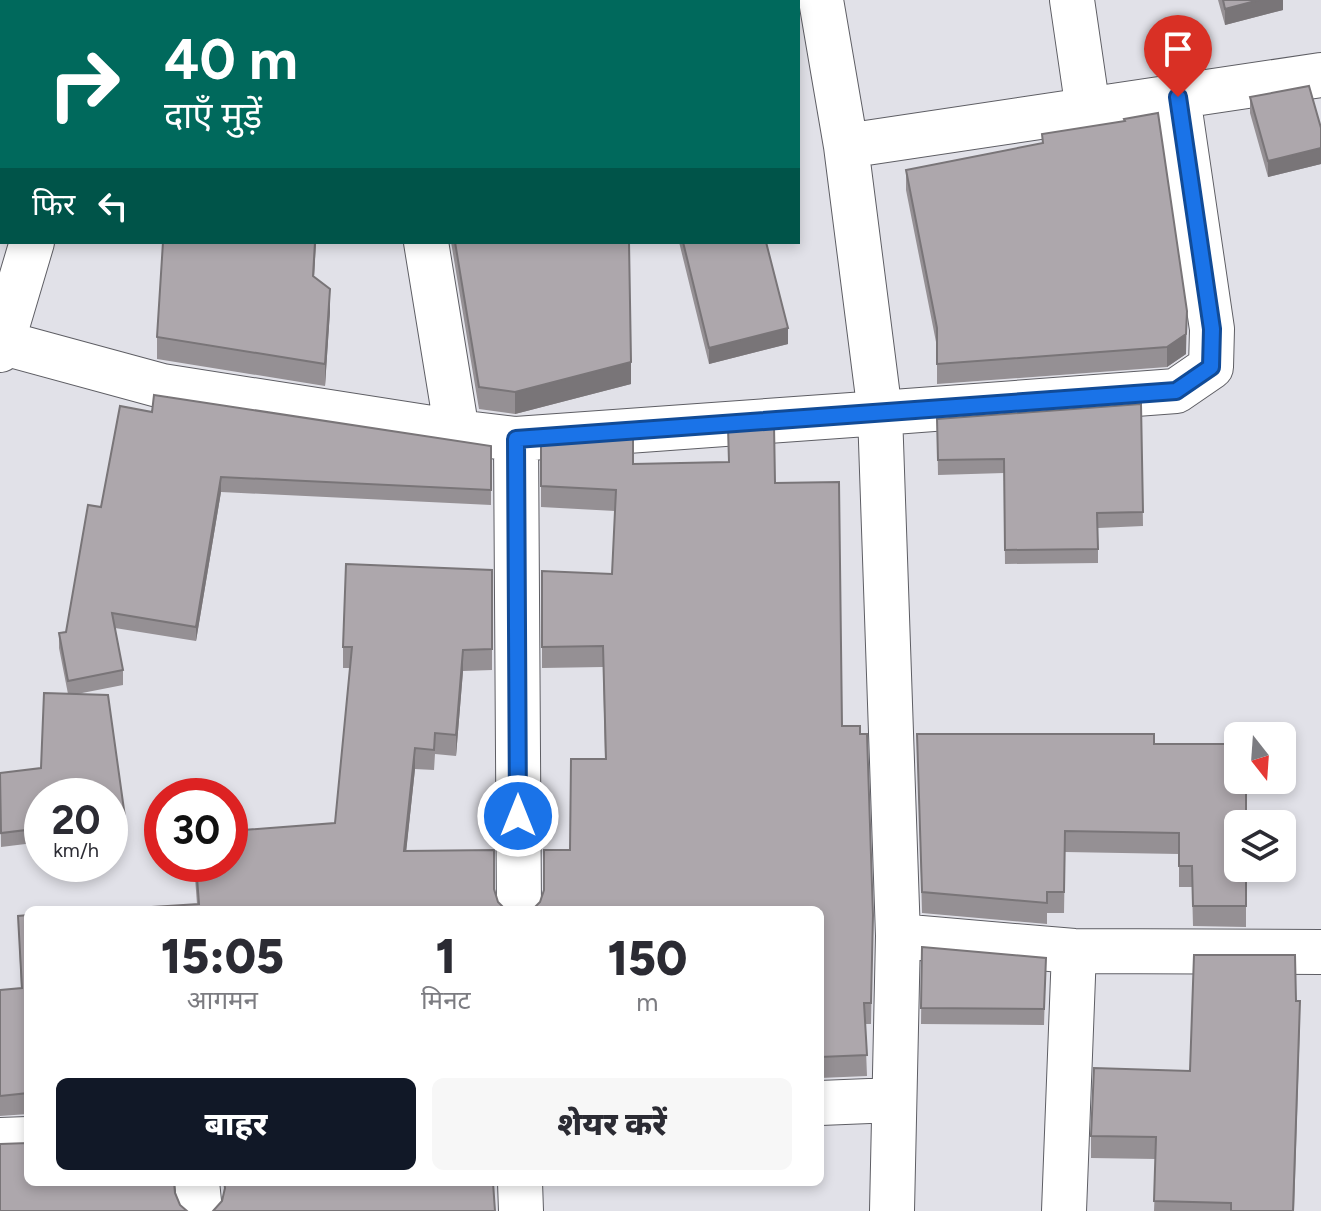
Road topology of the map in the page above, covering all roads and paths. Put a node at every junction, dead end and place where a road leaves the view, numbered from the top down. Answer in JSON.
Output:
{"nodes":[{"id":1,"x":821,"y":0,"type":"edge"},
{"id":2,"x":1072,"y":0,"type":"edge"},
{"id":3,"x":1321,"y":75,"type":"edge"},
{"id":4,"x":1178,"y":97,"type":"junction"},
{"id":5,"x":1088,"y":110,"type":"junction"},
{"id":6,"x":846,"y":146,"type":"junction"},
{"id":7,"x":31,"y":244,"type":"edge"},
{"id":8,"x":426,"y":244,"type":"edge"},
{"id":9,"x":1,"y":345,"type":"edge"},
{"id":10,"x":880,"y":413,"type":"junction"},
{"id":11,"x":457,"y":432,"type":"junction"},
{"id":12,"x":516,"y":439,"type":"junction"},
{"id":13,"x":519,"y":906,"type":"edge"},
{"id":14,"x":898,"y":936,"type":"junction"},
{"id":15,"x":1074,"y":951,"type":"junction"},
{"id":16,"x":1321,"y":952,"type":"edge"},
{"id":17,"x":894,"y":1100,"type":"junction"},
{"id":18,"x":824,"y":1103,"type":"edge"},
{"id":19,"x":24,"y":1139,"type":"edge"},
{"id":20,"x":0,"y":1140,"type":"edge"},
{"id":21,"x":197,"y":1186,"type":"edge"},
{"id":22,"x":520,"y":1186,"type":"edge"},
{"id":23,"x":200,"y":1211,"type":"edge"},
{"id":24,"x":521,"y":1211,"type":"edge"},
{"id":25,"x":892,"y":1211,"type":"edge"},
{"id":26,"x":1064,"y":1211,"type":"edge"}],
"edges":[{"from":1,"to":6,"type":"street"},
{"from":2,"to":5,"type":"street"},
{"from":3,"to":4,"type":"street"},
{"from":4,"to":5,"type":"street"},
{"from":4,"to":10,"type":"street"},
{"from":5,"to":6,"type":"street"},
{"from":6,"to":10,"type":"street"},
{"from":7,"to":9,"type":"street"},
{"from":8,"to":11,"type":"street"},
{"from":9,"to":11,"type":"street"},
{"from":10,"to":12,"type":"street"},
{"from":10,"to":14,"type":"street"},
{"from":11,"to":12,"type":"street"},
{"from":12,"to":13,"type":"street"},
{"from":14,"to":15,"type":"street"},
{"from":14,"to":17,"type":"street"},
{"from":15,"to":16,"type":"street"},
{"from":15,"to":26,"type":"street"},
{"from":17,"to":18,"type":"street"},
{"from":17,"to":25,"type":"street"},
{"from":19,"to":20,"type":"street"},
{"from":21,"to":23,"type":"street"},
{"from":22,"to":24,"type":"street"}]}
